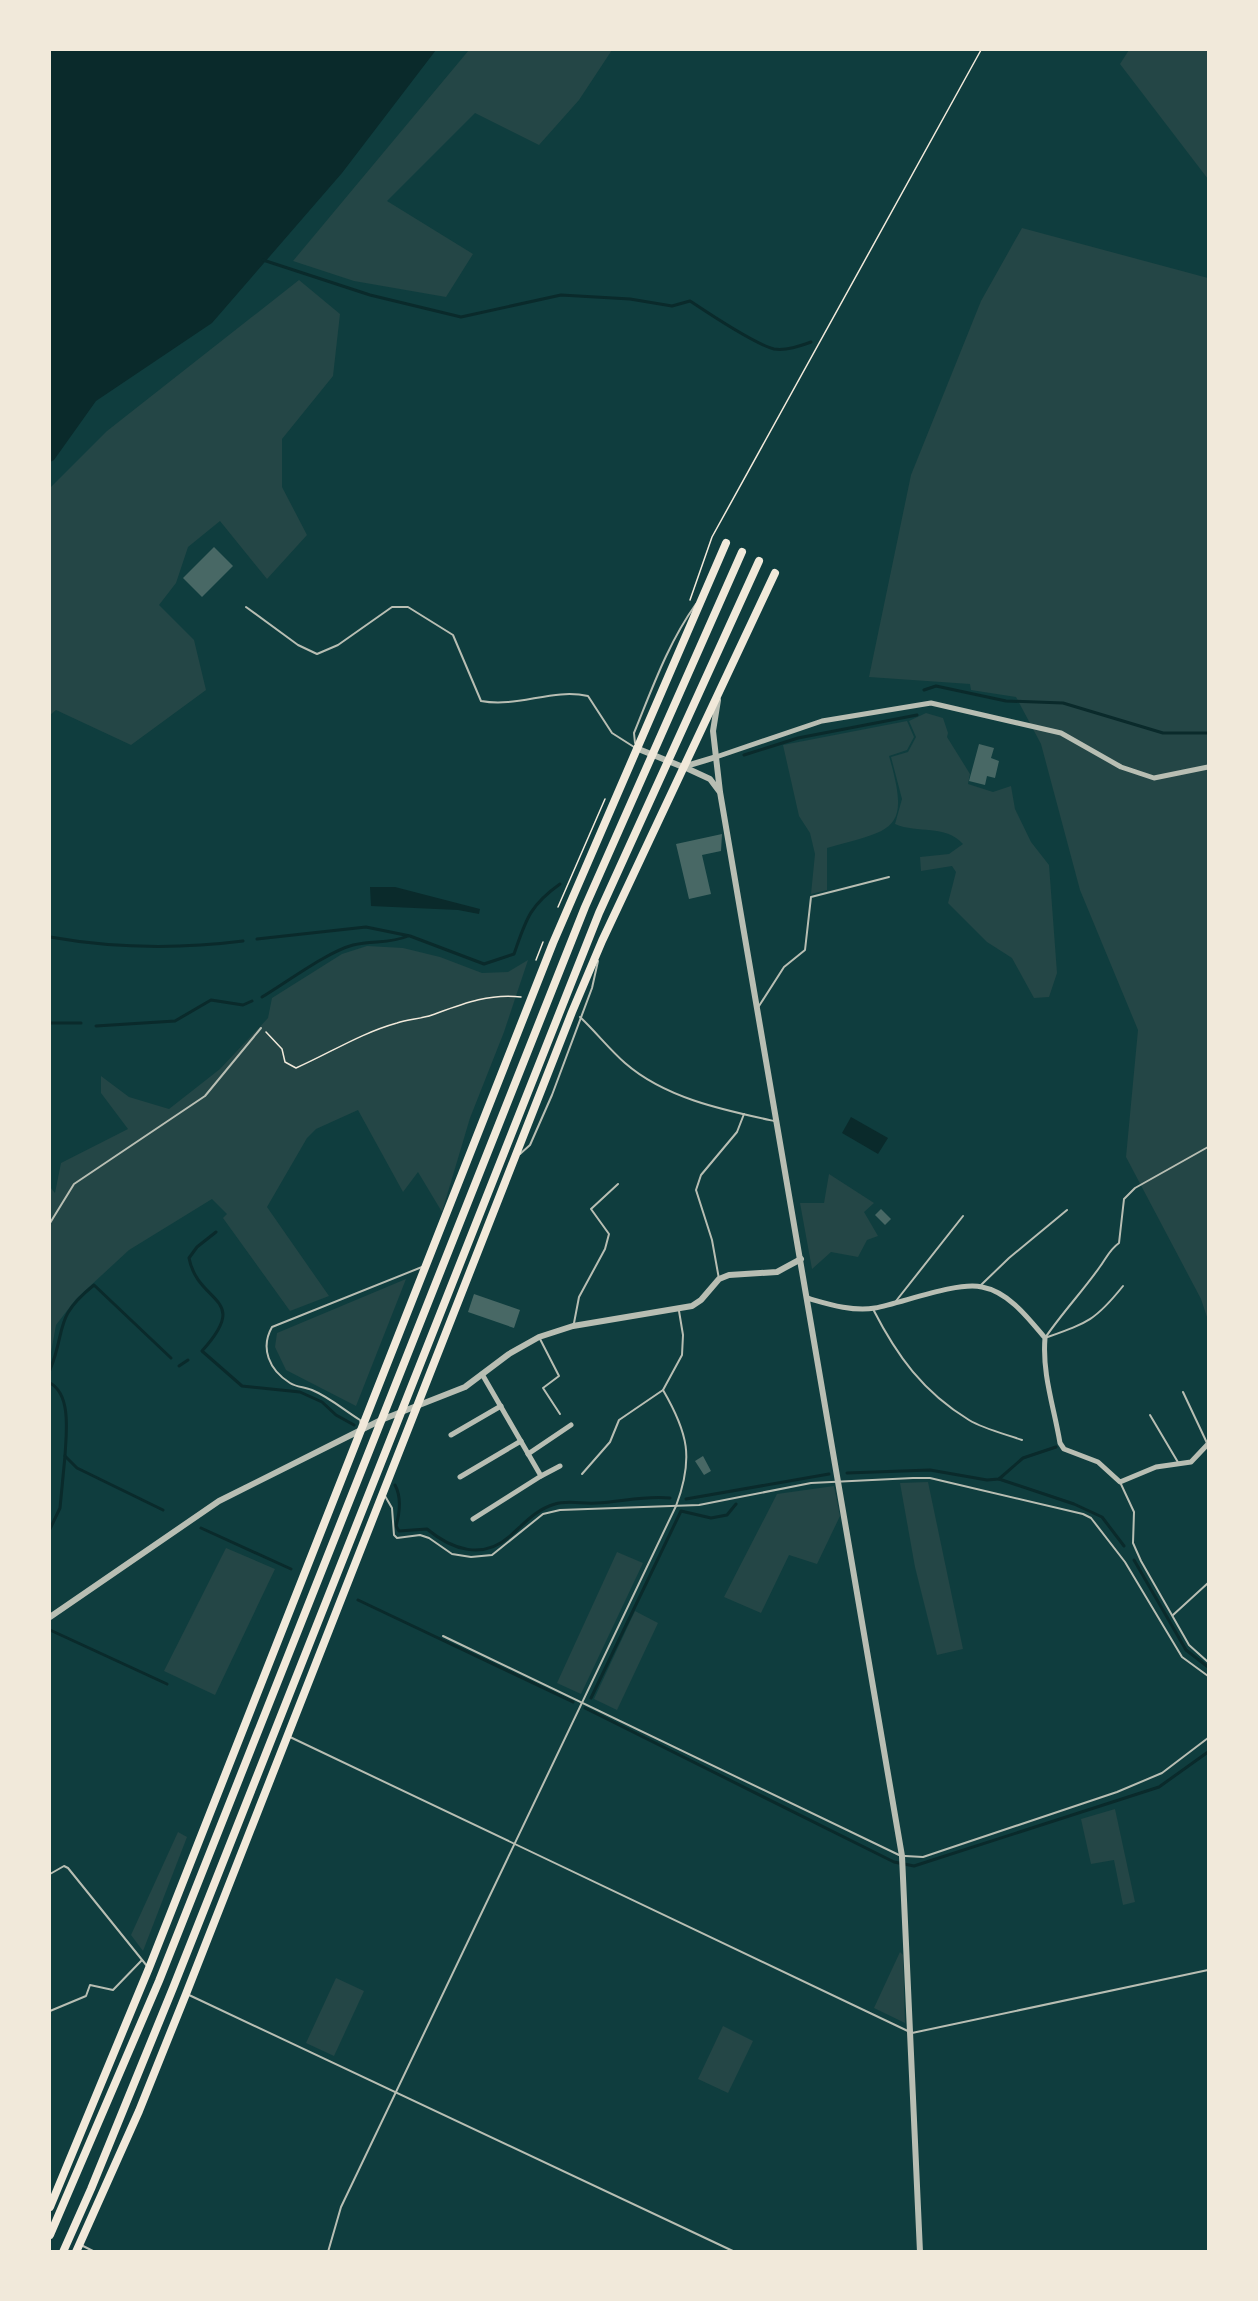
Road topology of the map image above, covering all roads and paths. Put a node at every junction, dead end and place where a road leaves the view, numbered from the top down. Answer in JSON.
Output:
{"nodes":[{"id":1,"x":981,"y":50,"type":"edge"},
{"id":2,"x":726,"y":543,"type":"dead end"},
{"id":3,"x":742,"y":552,"type":"dead end"},
{"id":4,"x":759,"y":561,"type":"dead end"},
{"id":5,"x":775,"y":573,"type":"dead end"},
{"id":6,"x":705,"y":590,"type":"junction"},
{"id":7,"x":690,"y":601,"type":"dead end"},
{"id":8,"x":246,"y":607,"type":"dead end"},
{"id":9,"x":720,"y":688,"type":"junction"},
{"id":10,"x":636,"y":748,"type":"junction"},
{"id":11,"x":716,"y":757,"type":"junction"},
{"id":12,"x":684,"y":767,"type":"junction"},
{"id":13,"x":1209,"y":767,"type":"edge"},
{"id":14,"x":720,"y":792,"type":"junction"},
{"id":15,"x":889,"y":877,"type":"dead end"},
{"id":16,"x":602,"y":941,"type":"junction"},
{"id":17,"x":531,"y":999,"type":"junction"},
{"id":18,"x":756,"y":1011,"type":"junction"},
{"id":19,"x":580,"y":1017,"type":"junction"},
{"id":20,"x":261,"y":1028,"type":"joint"},
{"id":21,"x":744,"y":1114,"type":"junction"},
{"id":22,"x":775,"y":1121,"type":"junction"},
{"id":23,"x":1209,"y":1147,"type":"edge"},
{"id":24,"x":515,"y":1157,"type":"junction"},
{"id":25,"x":618,"y":1184,"type":"dead end"},
{"id":26,"x":1067,"y":1210,"type":"dead end"},
{"id":27,"x":963,"y":1216,"type":"dead end"},
{"id":28,"x":50,"y":1223,"type":"edge"},
{"id":29,"x":801,"y":1259,"type":"junction"},
{"id":30,"x":428,"y":1264,"type":"junction"},
{"id":31,"x":719,"y":1279,"type":"junction"},
{"id":32,"x":981,"y":1286,"type":"junction"},
{"id":33,"x":1124,"y":1286,"type":"dead end"},
{"id":34,"x":807,"y":1298,"type":"junction"},
{"id":35,"x":894,"y":1303,"type":"junction"},
{"id":36,"x":679,"y":1308,"type":"junction"},
{"id":37,"x":873,"y":1309,"type":"junction"},
{"id":38,"x":573,"y":1326,"type":"junction"},
{"id":39,"x":539,"y":1337,"type":"junction"},
{"id":40,"x":1045,"y":1338,"type":"junction"},
{"id":41,"x":482,"y":1374,"type":"junction"},
{"id":42,"x":663,"y":1390,"type":"junction"},
{"id":43,"x":1182,"y":1392,"type":"dead end"},
{"id":44,"x":501,"y":1406,"type":"junction"},
{"id":45,"x":416,"y":1408,"type":"junction"},
{"id":46,"x":400,"y":1414,"type":"junction"},
{"id":47,"x":560,"y":1414,"type":"dead end"},
{"id":48,"x":1150,"y":1415,"type":"dead end"},
{"id":49,"x":381,"y":1420,"type":"junction"},
{"id":50,"x":571,"y":1425,"type":"dead end"},
{"id":51,"x":362,"y":1430,"type":"junction"},
{"id":52,"x":451,"y":1435,"type":"dead end"},
{"id":53,"x":1022,"y":1440,"type":"dead end"},
{"id":54,"x":521,"y":1441,"type":"junction"},
{"id":55,"x":1208,"y":1444,"type":"edge"},
{"id":56,"x":528,"y":1454,"type":"junction"},
{"id":57,"x":1179,"y":1464,"type":"junction"},
{"id":58,"x":560,"y":1466,"type":"dead end"},
{"id":59,"x":582,"y":1474,"type":"dead end"},
{"id":60,"x":541,"y":1476,"type":"junction"},
{"id":61,"x":460,"y":1477,"type":"dead end"},
{"id":62,"x":1120,"y":1482,"type":"junction"},
{"id":63,"x":840,"y":1483,"type":"junction"},
{"id":64,"x":382,"y":1491,"type":"junction"},
{"id":65,"x":676,"y":1506,"type":"junction"},
{"id":66,"x":473,"y":1520,"type":"dead end"},
{"id":67,"x":1209,"y":1583,"type":"edge"},
{"id":68,"x":1173,"y":1615,"type":"junction"},
{"id":69,"x":50,"y":1617,"type":"edge"},
{"id":70,"x":443,"y":1636,"type":"dead end"},
{"id":71,"x":1209,"y":1662,"type":"edge"},
{"id":72,"x":1209,"y":1676,"type":"edge"},
{"id":73,"x":582,"y":1702,"type":"junction"},
{"id":74,"x":287,"y":1736,"type":"junction"},
{"id":75,"x":1209,"y":1738,"type":"edge"},
{"id":76,"x":515,"y":1845,"type":"junction"},
{"id":77,"x":902,"y":1856,"type":"junction"},
{"id":78,"x":50,"y":1874,"type":"edge"},
{"id":79,"x":142,"y":1960,"type":"junction"},
{"id":80,"x":149,"y":1968,"type":"junction"},
{"id":81,"x":1209,"y":1970,"type":"edge"},
{"id":82,"x":159,"y":1981,"type":"junction"},
{"id":83,"x":173,"y":1988,"type":"junction"},
{"id":84,"x":186,"y":1994,"type":"junction"},
{"id":85,"x":50,"y":2011,"type":"edge"},
{"id":86,"x":912,"y":2033,"type":"junction"},
{"id":87,"x":396,"y":2094,"type":"junction"},
{"id":88,"x":50,"y":2207,"type":"edge"},
{"id":89,"x":50,"y":2232,"type":"edge"},
{"id":90,"x":78,"y":2248,"type":"edge"},
{"id":91,"x":63,"y":2252,"type":"edge"},
{"id":92,"x":95,"y":2252,"type":"edge"},
{"id":93,"x":328,"y":2252,"type":"edge"},
{"id":94,"x":735,"y":2252,"type":"edge"},
{"id":95,"x":920,"y":2252,"type":"edge"}],
"edges":[{"from":1,"to":7,"type":"path"},
{"from":2,"to":6,"type":"main road"},
{"from":3,"to":49,"type":"main road"},
{"from":4,"to":46,"type":"main road"},
{"from":5,"to":9,"type":"main road"},
{"from":6,"to":10,"type":"main road"},
{"from":6,"to":10,"type":"lane"},
{"from":8,"to":10,"type":"lane"},
{"from":9,"to":11,"type":"street"},
{"from":9,"to":12,"type":"main road"},
{"from":10,"to":12,"type":"street"},
{"from":10,"to":17,"type":"main road"},
{"from":11,"to":12,"type":"street"},
{"from":11,"to":13,"type":"street"},
{"from":11,"to":14,"type":"street"},
{"from":12,"to":14,"type":"street"},
{"from":12,"to":16,"type":"main road"},
{"from":14,"to":18,"type":"street"},
{"from":15,"to":18,"type":"lane"},
{"from":16,"to":19,"type":"lane"},
{"from":16,"to":24,"type":"main road"},
{"from":17,"to":20,"type":"path"},
{"from":17,"to":30,"type":"main road"},
{"from":18,"to":22,"type":"street"},
{"from":19,"to":21,"type":"lane"},
{"from":19,"to":24,"type":"lane"},
{"from":20,"to":28,"type":"lane"},
{"from":21,"to":22,"type":"lane"},
{"from":21,"to":31,"type":"lane"},
{"from":22,"to":29,"type":"street"},
{"from":23,"to":40,"type":"lane"},
{"from":24,"to":45,"type":"main road"},
{"from":25,"to":38,"type":"lane"},
{"from":26,"to":32,"type":"lane"},
{"from":27,"to":35,"type":"lane"},
{"from":29,"to":31,"type":"street"},
{"from":29,"to":34,"type":"street"},
{"from":30,"to":51,"type":"main road"},
{"from":30,"to":51,"type":"lane"},
{"from":31,"to":36,"type":"street"},
{"from":32,"to":35,"type":"street"},
{"from":32,"to":40,"type":"street"},
{"from":33,"to":40,"type":"lane"},
{"from":34,"to":37,"type":"street"},
{"from":34,"to":63,"type":"street"},
{"from":35,"to":37,"type":"street"},
{"from":36,"to":38,"type":"street"},
{"from":36,"to":42,"type":"lane"},
{"from":37,"to":53,"type":"lane"},
{"from":38,"to":39,"type":"street"},
{"from":39,"to":41,"type":"street"},
{"from":39,"to":47,"type":"lane"},
{"from":40,"to":62,"type":"street"},
{"from":41,"to":44,"type":"street"},
{"from":41,"to":45,"type":"street"},
{"from":42,"to":59,"type":"lane"},
{"from":42,"to":65,"type":"lane"},
{"from":43,"to":55,"type":"lane"},
{"from":44,"to":52,"type":"street"},
{"from":44,"to":54,"type":"street"},
{"from":45,"to":46,"type":"street"},
{"from":45,"to":64,"type":"main road"},
{"from":46,"to":49,"type":"street"},
{"from":46,"to":83,"type":"main road"},
{"from":48,"to":57,"type":"lane"},
{"from":49,"to":51,"type":"street"},
{"from":49,"to":82,"type":"main road"},
{"from":50,"to":56,"type":"street"},
{"from":51,"to":69,"type":"street"},
{"from":51,"to":80,"type":"main road"},
{"from":54,"to":56,"type":"street"},
{"from":54,"to":61,"type":"street"},
{"from":55,"to":57,"type":"street"},
{"from":56,"to":60,"type":"street"},
{"from":57,"to":62,"type":"street"},
{"from":58,"to":60,"type":"street"},
{"from":60,"to":66,"type":"street"},
{"from":62,"to":68,"type":"lane"},
{"from":63,"to":65,"type":"lane"},
{"from":63,"to":72,"type":"lane"},
{"from":63,"to":77,"type":"street"},
{"from":64,"to":65,"type":"lane"},
{"from":64,"to":74,"type":"main road"},
{"from":65,"to":73,"type":"lane"},
{"from":67,"to":68,"type":"lane"},
{"from":68,"to":71,"type":"lane"},
{"from":70,"to":73,"type":"lane"},
{"from":73,"to":76,"type":"lane"},
{"from":73,"to":77,"type":"lane"},
{"from":74,"to":76,"type":"lane"},
{"from":74,"to":84,"type":"main road"},
{"from":75,"to":77,"type":"lane"},
{"from":76,"to":86,"type":"lane"},
{"from":76,"to":87,"type":"lane"},
{"from":77,"to":86,"type":"street"},
{"from":78,"to":79,"type":"lane"},
{"from":79,"to":80,"type":"lane"},
{"from":79,"to":85,"type":"lane"},
{"from":80,"to":82,"type":"lane"},
{"from":80,"to":88,"type":"main road"},
{"from":81,"to":86,"type":"lane"},
{"from":82,"to":89,"type":"main road"},
{"from":83,"to":84,"type":"lane"},
{"from":83,"to":91,"type":"main road"},
{"from":84,"to":87,"type":"lane"},
{"from":84,"to":90,"type":"main road"},
{"from":86,"to":95,"type":"street"},
{"from":87,"to":93,"type":"lane"},
{"from":87,"to":94,"type":"lane"},
{"from":90,"to":92,"type":"lane"}]}
